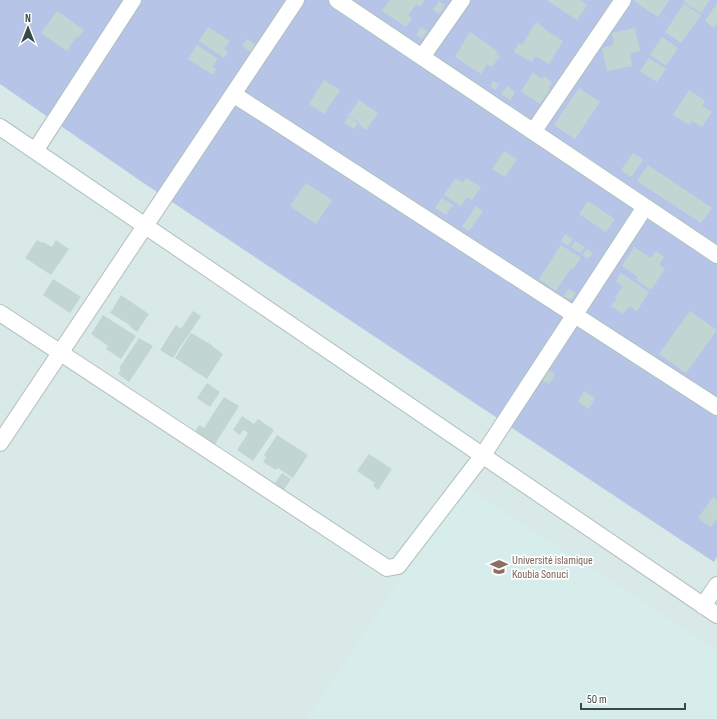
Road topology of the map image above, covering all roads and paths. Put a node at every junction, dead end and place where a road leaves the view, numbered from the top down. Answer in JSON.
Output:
{"nodes":[{"id":1,"x":133,"y":0,"type":"edge"},
{"id":2,"x":296,"y":0,"type":"edge"},
{"id":3,"x":337,"y":0,"type":"edge"},
{"id":4,"x":462,"y":0,"type":"edge"},
{"id":5,"x":623,"y":0,"type":"edge"},
{"id":6,"x":422,"y":57,"type":"junction"},
{"id":7,"x":233,"y":94,"type":"junction"},
{"id":8,"x":0,"y":127,"type":"edge"},
{"id":9,"x":533,"y":132,"type":"junction"},
{"id":10,"x":35,"y":151,"type":"junction"},
{"id":11,"x":645,"y":207,"type":"junction"},
{"id":12,"x":144,"y":226,"type":"junction"},
{"id":13,"x":717,"y":255,"type":"edge"},
{"id":14,"x":0,"y":313,"type":"edge"},
{"id":15,"x":575,"y":316,"type":"junction"},
{"id":16,"x":60,"y":353,"type":"junction"},
{"id":17,"x":717,"y":407,"type":"edge"},
{"id":18,"x":0,"y":443,"type":"edge"},
{"id":19,"x":482,"y":455,"type":"junction"},
{"id":20,"x":717,"y":585,"type":"edge"},
{"id":21,"x":703,"y":606,"type":"junction"},
{"id":22,"x":717,"y":615,"type":"edge"}],
"edges":[{"from":1,"to":10,"type":"street"},
{"from":2,"to":7,"type":"street"},
{"from":3,"to":6,"type":"street"},
{"from":4,"to":6,"type":"street"},
{"from":5,"to":9,"type":"street"},
{"from":6,"to":9,"type":"street"},
{"from":7,"to":12,"type":"street"},
{"from":7,"to":15,"type":"street"},
{"from":8,"to":10,"type":"street"},
{"from":9,"to":11,"type":"street"},
{"from":10,"to":12,"type":"street"},
{"from":11,"to":13,"type":"street"},
{"from":11,"to":15,"type":"street"},
{"from":12,"to":16,"type":"street"},
{"from":12,"to":19,"type":"street"},
{"from":14,"to":16,"type":"street"},
{"from":15,"to":17,"type":"street"},
{"from":15,"to":19,"type":"street"},
{"from":16,"to":18,"type":"street"},
{"from":16,"to":19,"type":"street"},
{"from":19,"to":21,"type":"street"},
{"from":20,"to":21,"type":"street"},
{"from":21,"to":22,"type":"street"}]}
